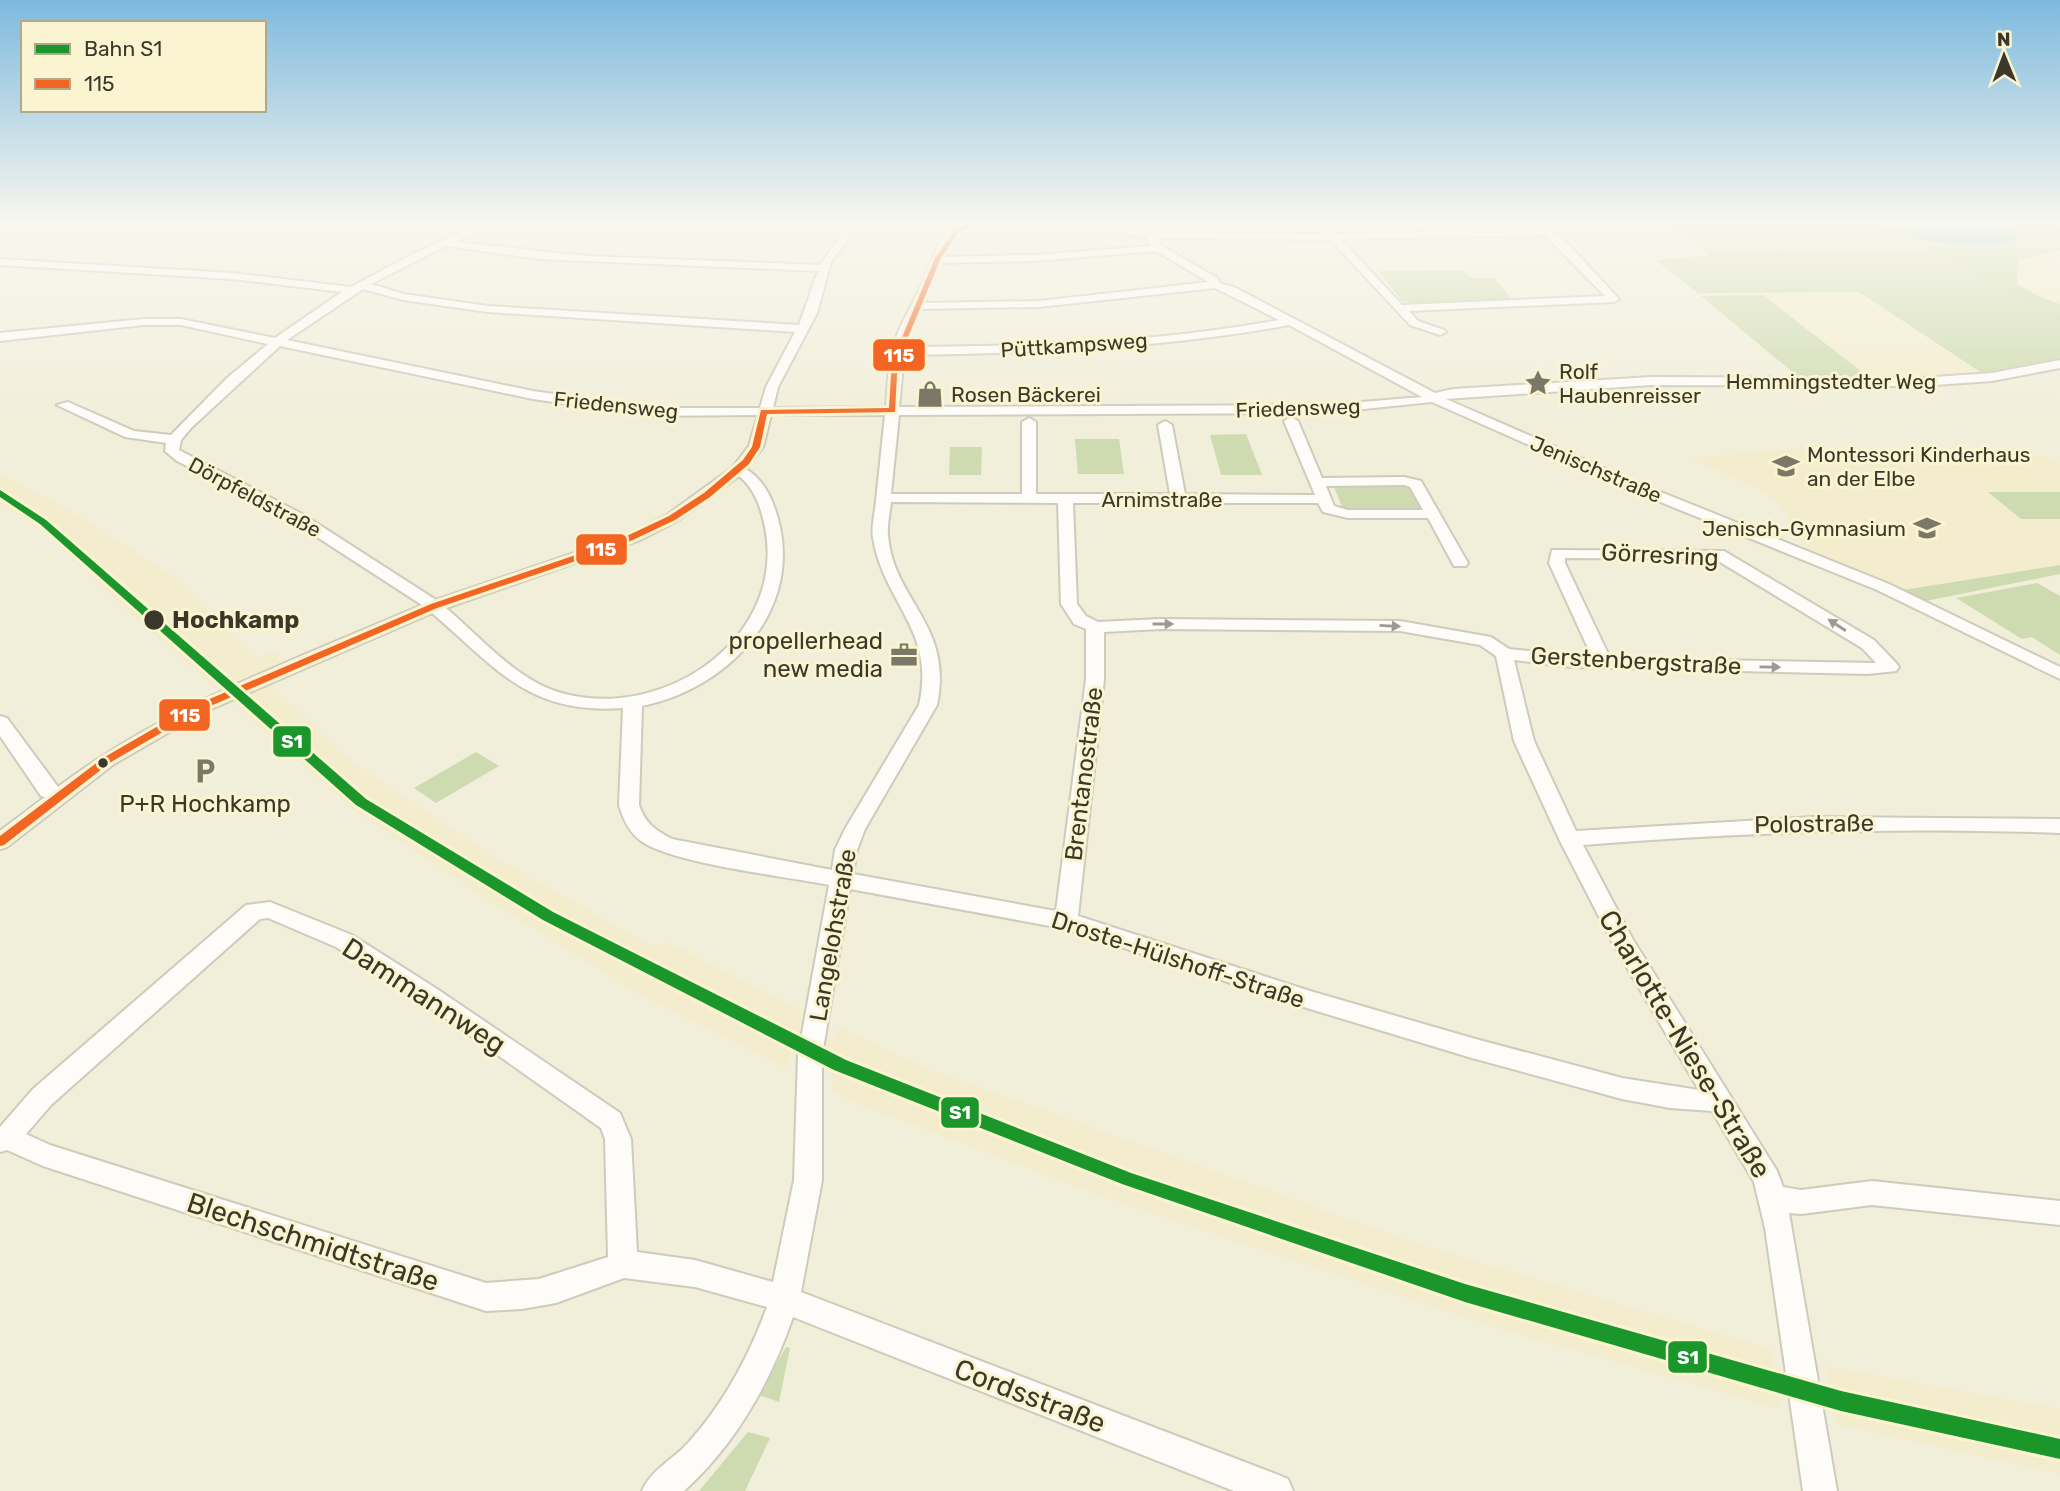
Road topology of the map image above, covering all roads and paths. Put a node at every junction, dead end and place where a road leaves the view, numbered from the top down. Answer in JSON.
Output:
{"nodes":[{"id":1,"x":352,"y":291,"type":"edge"},
{"id":2,"x":369,"y":291,"type":"edge"},
{"id":3,"x":817,"y":291,"type":"edge"},
{"id":4,"x":923,"y":291,"type":"edge"},
{"id":5,"x":1167,"y":291,"type":"edge"},
{"id":6,"x":1233,"y":291,"type":"edge"},
{"id":7,"x":1384,"y":291,"type":"edge"},
{"id":8,"x":1606,"y":291,"type":"edge"},
{"id":9,"x":918,"y":306,"type":"junction"},
{"id":10,"x":1401,"y":308,"type":"junction"},
{"id":11,"x":1291,"y":321,"type":"junction"},
{"id":12,"x":801,"y":329,"type":"junction"},
{"id":13,"x":1440,"y":332,"type":"dead end"},
{"id":14,"x":0,"y":337,"type":"edge"},
{"id":15,"x":275,"y":342,"type":"junction"},
{"id":16,"x":897,"y":351,"type":"junction"},
{"id":17,"x":2060,"y":364,"type":"edge"},
{"id":18,"x":1434,"y":398,"type":"junction"},
{"id":19,"x":63,"y":405,"type":"dead end"},
{"id":20,"x":892,"y":410,"type":"junction"},
{"id":21,"x":764,"y":412,"type":"junction"},
{"id":22,"x":1291,"y":421,"type":"dead end"},
{"id":23,"x":1029,"y":422,"type":"dead end"},
{"id":24,"x":1165,"y":425,"type":"dead end"},
{"id":25,"x":174,"y":439,"type":"junction"},
{"id":26,"x":738,"y":470,"type":"junction"},
{"id":27,"x":1315,"y":482,"type":"junction"},
{"id":28,"x":885,"y":498,"type":"junction"},
{"id":29,"x":1178,"y":498,"type":"junction"},
{"id":30,"x":1029,"y":499,"type":"junction"},
{"id":31,"x":1065,"y":499,"type":"junction"},
{"id":32,"x":1322,"y":499,"type":"junction"},
{"id":33,"x":1433,"y":513,"type":"junction"},
{"id":34,"x":1460,"y":563,"type":"dead end"},
{"id":35,"x":434,"y":606,"type":"junction"},
{"id":36,"x":1095,"y":627,"type":"junction"},
{"id":37,"x":1504,"y":654,"type":"junction"},
{"id":38,"x":1604,"y":663,"type":"junction"},
{"id":39,"x":1890,"y":667,"type":"joint"},
{"id":40,"x":2060,"y":674,"type":"edge"},
{"id":41,"x":633,"y":702,"type":"junction"},
{"id":42,"x":0,"y":722,"type":"edge"},
{"id":43,"x":59,"y":795,"type":"junction"},
{"id":44,"x":2060,"y":826,"type":"edge"},
{"id":45,"x":1569,"y":839,"type":"junction"},
{"id":46,"x":0,"y":842,"type":"edge"},
{"id":47,"x":841,"y":879,"type":"junction"},
{"id":48,"x":1066,"y":921,"type":"junction"},
{"id":49,"x":1719,"y":1101,"type":"junction"},
{"id":50,"x":4,"y":1139,"type":"edge"},
{"id":51,"x":1774,"y":1198,"type":"junction"},
{"id":52,"x":2060,"y":1213,"type":"edge"},
{"id":53,"x":623,"y":1265,"type":"junction"},
{"id":54,"x":784,"y":1301,"type":"junction"},
{"id":55,"x":659,"y":1491,"type":"edge"},
{"id":56,"x":1276,"y":1491,"type":"edge"},
{"id":57,"x":1820,"y":1491,"type":"edge"}],
"edges":[{"from":1,"to":15,"type":"street","name":"Dörpfeldstraße"},
{"from":2,"to":12,"type":"street"},
{"from":3,"to":12,"type":"street"},
{"from":4,"to":9,"type":"street","name":"Langelohstraße"},
{"from":5,"to":9,"type":"street"},
{"from":6,"to":11,"type":"street","name":"Jenischstraße"},
{"from":7,"to":10,"type":"street"},
{"from":8,"to":10,"type":"street"},
{"from":9,"to":16,"type":"street","name":"Langelohstraße"},
{"from":10,"to":13,"type":"street"},
{"from":11,"to":16,"type":"street","name":"Püttkampsweg"},
{"from":11,"to":18,"type":"street","name":"Jenischstraße"},
{"from":12,"to":21,"type":"street"},
{"from":14,"to":15,"type":"street","name":"Friedensweg"},
{"from":15,"to":21,"type":"street","name":"Friedensweg"},
{"from":15,"to":25,"type":"street","name":"Dörpfeldstraße"},
{"from":16,"to":20,"type":"street","name":"Langelohstraße"},
{"from":17,"to":18,"type":"street","name":"Hemmingstedter Weg"},
{"from":18,"to":20,"type":"street","name":"Friedensweg"},
{"from":18,"to":40,"type":"street","name":"Jenischstraße"},
{"from":19,"to":25,"type":"street"},
{"from":20,"to":21,"type":"street","name":"Friedensweg"},
{"from":20,"to":28,"type":"street","name":"Langelohstraße"},
{"from":21,"to":26,"type":"street"},
{"from":22,"to":27,"type":"street"},
{"from":23,"to":30,"type":"street"},
{"from":24,"to":29,"type":"street"},
{"from":25,"to":35,"type":"street","name":"Dörpfeldstraße"},
{"from":26,"to":35,"type":"street"},
{"from":26,"to":41,"type":"street"},
{"from":27,"to":32,"type":"street"},
{"from":27,"to":33,"type":"street"},
{"from":28,"to":30,"type":"street","name":"Arnimstraße"},
{"from":28,"to":47,"type":"street","name":"Langelohstraße"},
{"from":29,"to":31,"type":"street","name":"Arnimstraße"},
{"from":29,"to":32,"type":"street","name":"Arnimstraße"},
{"from":30,"to":31,"type":"street","name":"Arnimstraße"},
{"from":31,"to":36,"type":"street"},
{"from":32,"to":33,"type":"street","name":"Arnimstraße"},
{"from":33,"to":34,"type":"street"},
{"from":35,"to":41,"type":"street"},
{"from":35,"to":43,"type":"street"},
{"from":36,"to":37,"type":"street","name":"Gerstenbergstraße","one_way":true},
{"from":36,"to":48,"type":"street","name":"Brentanostraße"},
{"from":37,"to":38,"type":"street","name":"Gerstenbergstraße"},
{"from":37,"to":45,"type":"street","name":"Charlotte-Niese-Straße"},
{"from":38,"to":39,"type":"street","name":"Gerstenbergstraße","one_way":true},
{"from":39,"to":38,"type":"street","name":"Görresring","one_way":true},
{"from":41,"to":47,"type":"street","name":"Droste-Hülshoff-Straße"},
{"from":42,"to":43,"type":"street"},
{"from":43,"to":46,"type":"street"},
{"from":44,"to":45,"type":"street","name":"Polostraße"},
{"from":45,"to":49,"type":"street","name":"Charlotte-Niese-Straße"},
{"from":47,"to":48,"type":"street","name":"Droste-Hülshoff-Straße"},
{"from":47,"to":54,"type":"street","name":"Langelohstraße"},
{"from":48,"to":49,"type":"street","name":"Droste-Hülshoff-Straße"},
{"from":49,"to":51,"type":"street","name":"Charlotte-Niese-Straße"},
{"from":50,"to":53,"type":"street","name":"Blechschmidtstraße"},
{"from":50,"to":53,"type":"street","name":"Dammannweg"},
{"from":51,"to":52,"type":"street"},
{"from":51,"to":57,"type":"street","name":"Charlotte-Niese-Straße"},
{"from":53,"to":54,"type":"street"},
{"from":54,"to":55,"type":"street","name":"Langelohstraße"},
{"from":54,"to":56,"type":"street","name":"Cordsstraße"}]}
